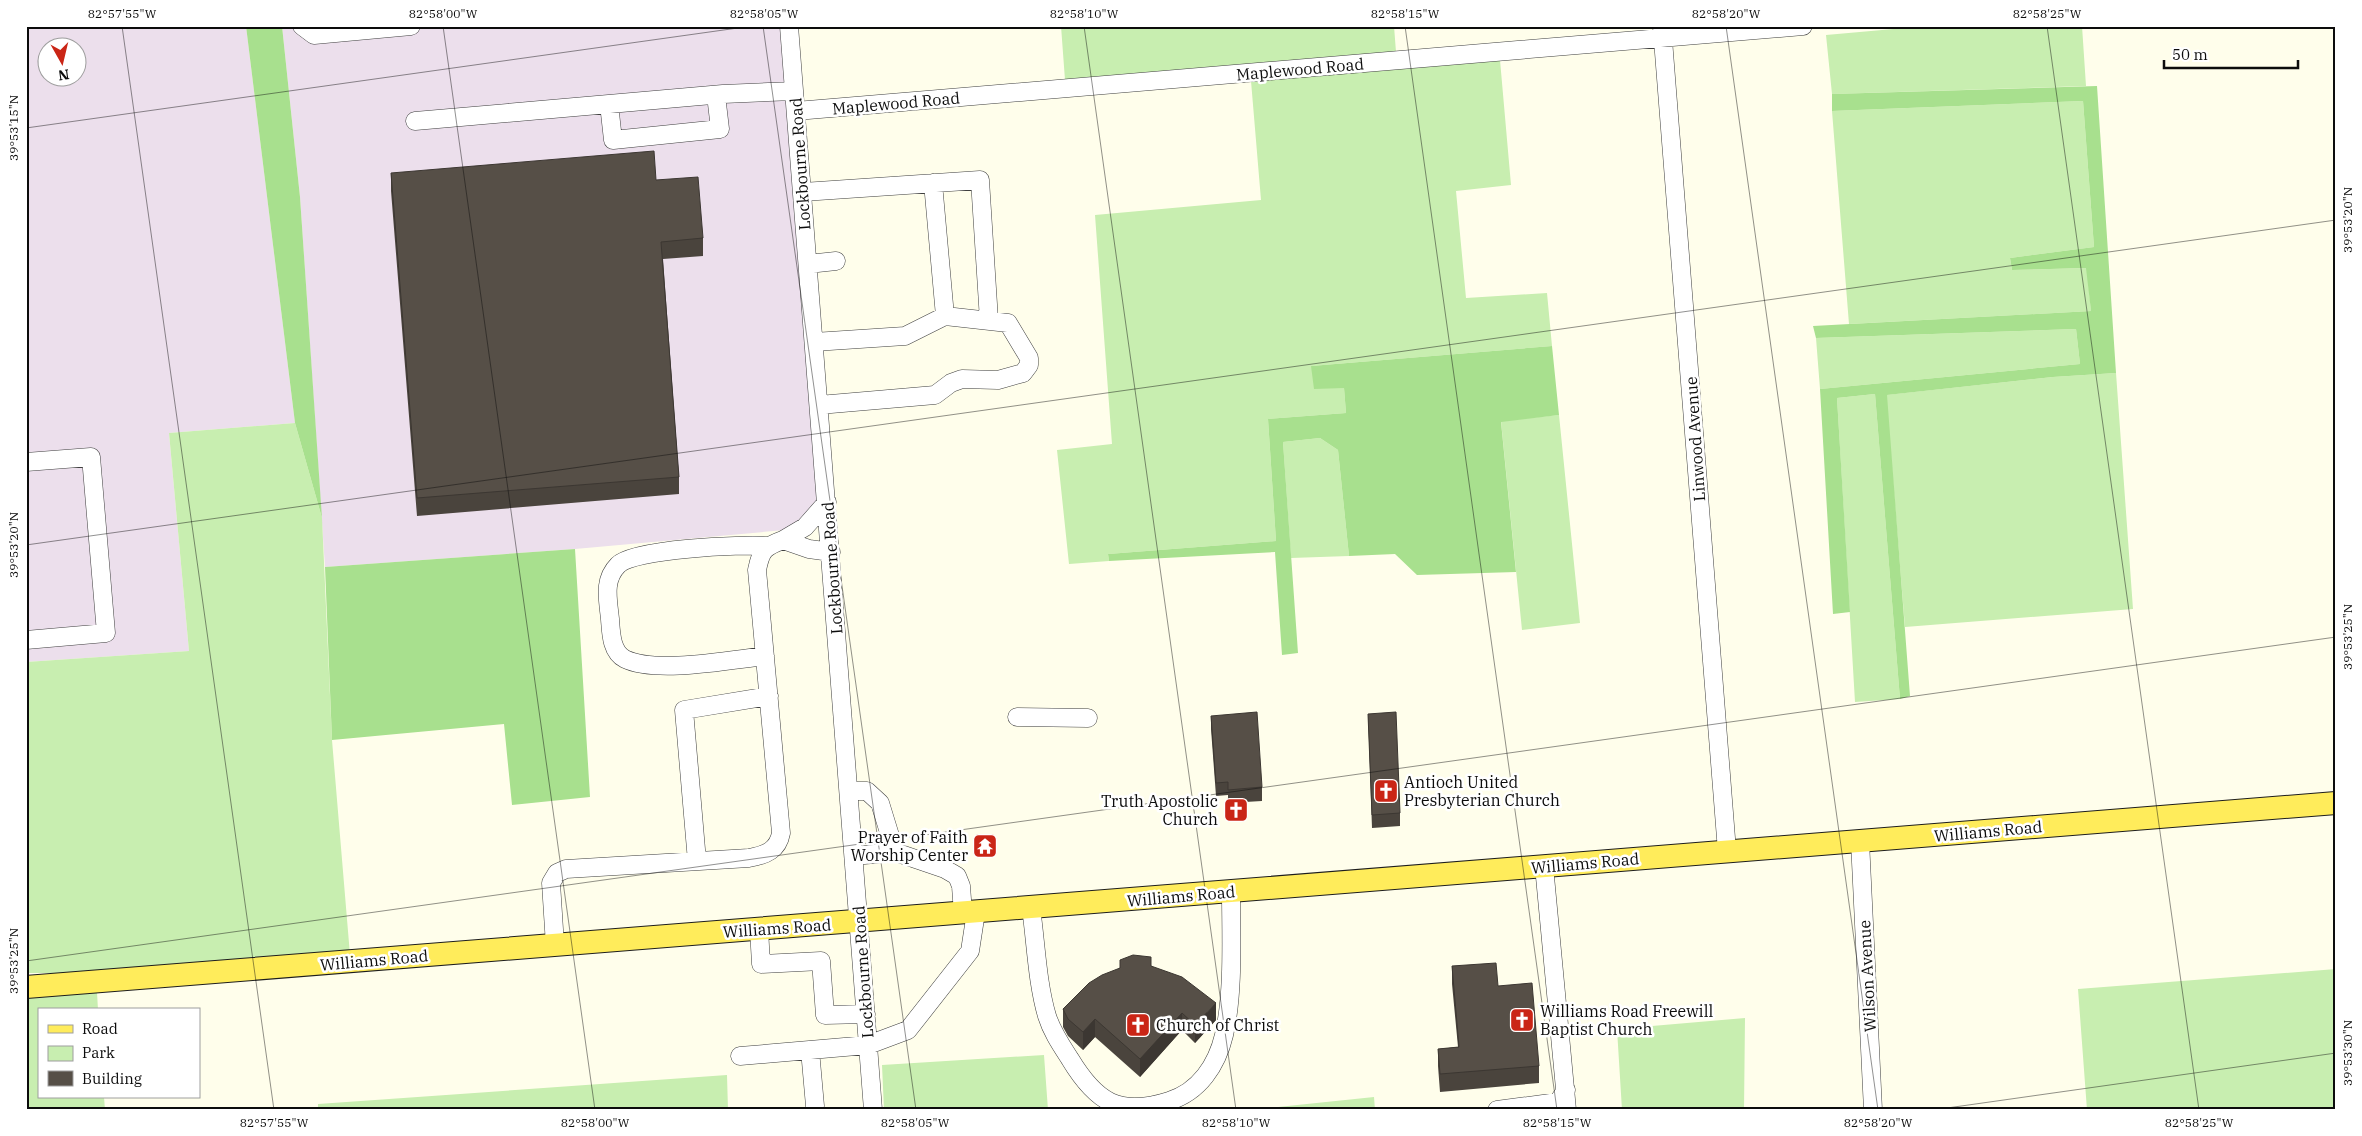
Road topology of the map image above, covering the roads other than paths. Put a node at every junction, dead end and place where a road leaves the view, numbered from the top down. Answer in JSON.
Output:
{"nodes":[{"id":1,"x":302,"y":26,"type":"edge"},
{"id":2,"x":411,"y":26,"type":"edge"},
{"id":3,"x":789,"y":26,"type":"edge"},
{"id":4,"x":1803,"y":26,"type":"edge"},
{"id":5,"x":1663,"y":32,"type":"edge"},
{"id":6,"x":794,"y":91,"type":"junction"},
{"id":7,"x":716,"y":94,"type":"junction"},
{"id":8,"x":609,"y":104,"type":"junction"},
{"id":9,"x":796,"y":111,"type":"junction"},
{"id":10,"x":415,"y":121,"type":"dead end"},
{"id":11,"x":933,"y":183,"type":"junction"},
{"id":12,"x":802,"y":192,"type":"junction"},
{"id":13,"x":836,"y":261,"type":"dead end"},
{"id":14,"x":808,"y":264,"type":"junction"},
{"id":15,"x":945,"y":316,"type":"junction"},
{"id":16,"x":989,"y":320,"type":"junction"},
{"id":17,"x":814,"y":342,"type":"junction"},
{"id":18,"x":819,"y":404,"type":"junction"},
{"id":19,"x":26,"y":462,"type":"edge"},
{"id":20,"x":827,"y":502,"type":"junction"},
{"id":21,"x":775,"y":543,"type":"junction"},
{"id":22,"x":831,"y":552,"type":"junction"},
{"id":23,"x":26,"y":640,"type":"edge"},
{"id":24,"x":765,"y":656,"type":"junction"},
{"id":25,"x":769,"y":696,"type":"junction"},
{"id":26,"x":1017,"y":717,"type":"dead end"},
{"id":27,"x":1088,"y":718,"type":"dead end"},
{"id":28,"x":849,"y":791,"type":"junction"},
{"id":29,"x":2336,"y":803,"type":"edge"},
{"id":30,"x":1860,"y":842,"type":"junction"},
{"id":31,"x":895,"y":852,"type":"junction"},
{"id":32,"x":1727,"y":852,"type":"junction"},
{"id":33,"x":854,"y":856,"type":"junction"},
{"id":34,"x":697,"y":861,"type":"junction"},
{"id":35,"x":1544,"y":866,"type":"junction"},
{"id":36,"x":1231,"y":892,"type":"junction"},
{"id":37,"x":1031,"y":908,"type":"junction"},
{"id":38,"x":970,"y":912,"type":"junction"},
{"id":39,"x":859,"y":922,"type":"junction"},
{"id":40,"x":758,"y":929,"type":"junction"},
{"id":41,"x":555,"y":945,"type":"junction"},
{"id":42,"x":26,"y":987,"type":"edge"},
{"id":43,"x":866,"y":1014,"type":"junction"},
{"id":44,"x":868,"y":1045,"type":"junction"},
{"id":45,"x":810,"y":1050,"type":"junction"},
{"id":46,"x":740,"y":1056,"type":"dead end"},
{"id":47,"x":1566,"y":1090,"type":"junction"},
{"id":48,"x":815,"y":1106,"type":"dead end"},
{"id":49,"x":1542,"y":1107,"type":"edge"},
{"id":50,"x":873,"y":1110,"type":"edge"},
{"id":51,"x":1497,"y":1110,"type":"edge"},
{"id":52,"x":1567,"y":1110,"type":"edge"},
{"id":53,"x":1873,"y":1110,"type":"edge"}],
"edges":[{"from":1,"to":2,"type":"street"},
{"from":3,"to":6,"type":"street","name":"Lockbourne Road"},
{"from":4,"to":5,"type":"street","name":"Maplewood Road"},
{"from":5,"to":9,"type":"street","name":"Maplewood Road"},
{"from":5,"to":32,"type":"street","name":"Linwood Avenue"},
{"from":6,"to":7,"type":"street"},
{"from":6,"to":9,"type":"street","name":"Lockbourne Road"},
{"from":7,"to":8,"type":"street"},
{"from":7,"to":8,"type":"street"},
{"from":8,"to":10,"type":"street"},
{"from":9,"to":12,"type":"street","name":"Lockbourne Road"},
{"from":11,"to":12,"type":"street"},
{"from":11,"to":15,"type":"street"},
{"from":11,"to":16,"type":"street"},
{"from":12,"to":14,"type":"street","name":"Lockbourne Road"},
{"from":13,"to":14,"type":"street"},
{"from":14,"to":17,"type":"street","name":"Lockbourne Road"},
{"from":15,"to":16,"type":"street"},
{"from":15,"to":17,"type":"street"},
{"from":16,"to":18,"type":"street"},
{"from":17,"to":18,"type":"street","name":"Lockbourne Road"},
{"from":18,"to":20,"type":"street","name":"Lockbourne Road"},
{"from":19,"to":23,"type":"street"},
{"from":20,"to":21,"type":"street"},
{"from":20,"to":22,"type":"street","name":"Lockbourne Road"},
{"from":21,"to":22,"type":"street"},
{"from":21,"to":24,"type":"street"},
{"from":21,"to":24,"type":"street"},
{"from":22,"to":28,"type":"street","name":"Lockbourne Road"},
{"from":24,"to":25,"type":"street"},
{"from":25,"to":34,"type":"street"},
{"from":25,"to":34,"type":"street"},
{"from":26,"to":27,"type":"street"},
{"from":28,"to":31,"type":"street"},
{"from":28,"to":33,"type":"street","name":"Lockbourne Road"},
{"from":29,"to":30,"type":"main road","name":"Williams Road"},
{"from":30,"to":32,"type":"main road","name":"Williams Road"},
{"from":30,"to":53,"type":"street","name":"Wilson Avenue"},
{"from":31,"to":33,"type":"street"},
{"from":31,"to":38,"type":"street"},
{"from":32,"to":35,"type":"main road","name":"Williams Road"},
{"from":33,"to":39,"type":"street","name":"Lockbourne Road"},
{"from":34,"to":41,"type":"street"},
{"from":35,"to":36,"type":"main road","name":"Williams Road"},
{"from":35,"to":47,"type":"street"},
{"from":36,"to":37,"type":"main road","name":"Williams Road"},
{"from":36,"to":37,"type":"street"},
{"from":37,"to":38,"type":"main road","name":"Williams Road"},
{"from":38,"to":39,"type":"main road","name":"Williams Road"},
{"from":38,"to":44,"type":"street"},
{"from":39,"to":40,"type":"main road","name":"Williams Road"},
{"from":39,"to":43,"type":"street","name":"Lockbourne Road"},
{"from":40,"to":41,"type":"main road","name":"Williams Road"},
{"from":40,"to":43,"type":"street"},
{"from":41,"to":42,"type":"main road","name":"Williams Road"},
{"from":43,"to":44,"type":"street","name":"Lockbourne Road"},
{"from":44,"to":45,"type":"street"},
{"from":44,"to":50,"type":"street","name":"Lockbourne Road"},
{"from":45,"to":46,"type":"street"},
{"from":45,"to":48,"type":"street"},
{"from":47,"to":49,"type":"street"},
{"from":47,"to":52,"type":"street"},
{"from":49,"to":51,"type":"street"}]}
